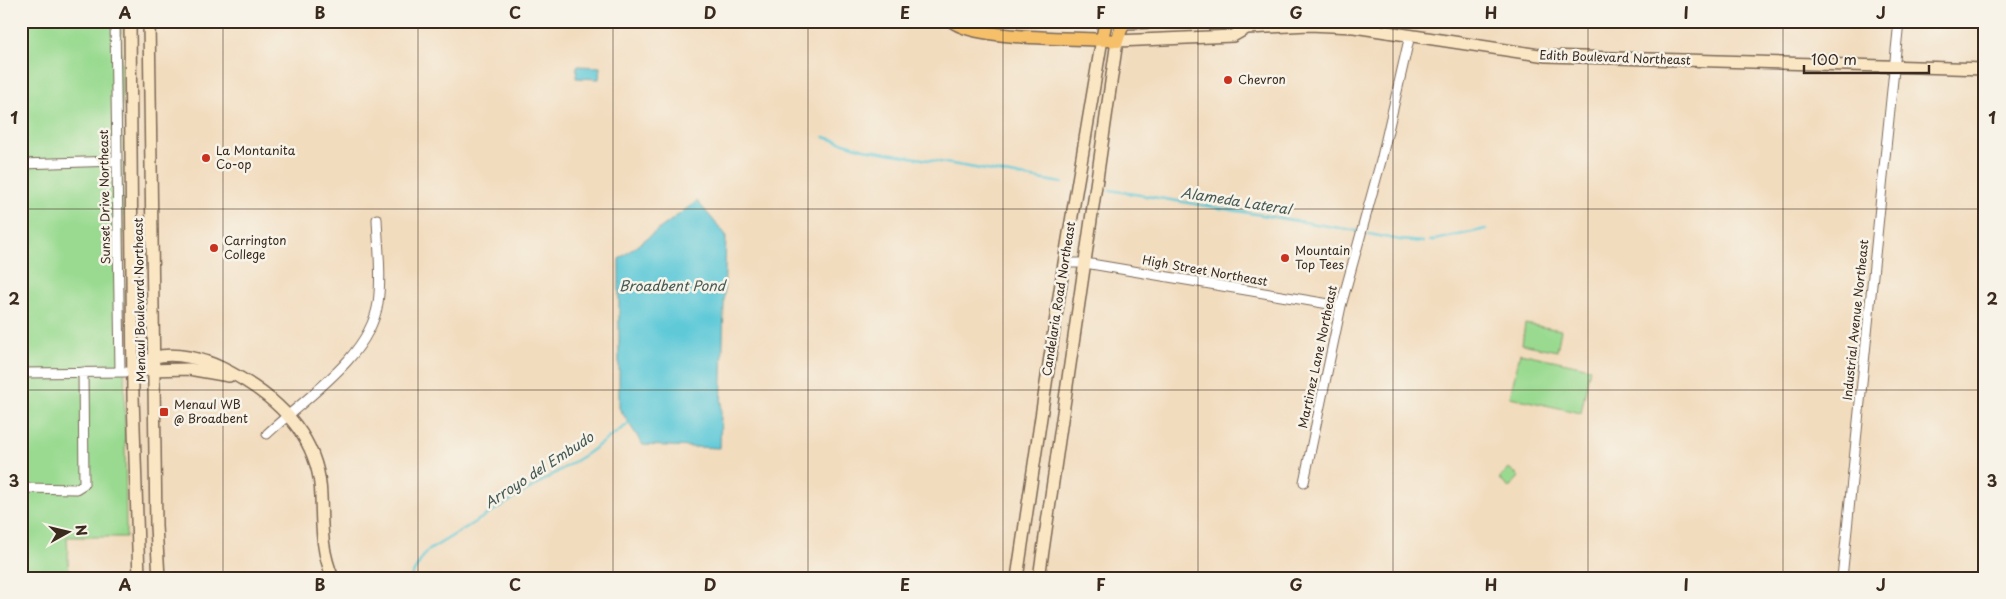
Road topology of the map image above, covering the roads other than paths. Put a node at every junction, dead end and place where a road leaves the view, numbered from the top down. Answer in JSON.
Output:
{"nodes":[{"id":1,"x":116,"y":21,"type":"edge"},
{"id":2,"x":130,"y":21,"type":"edge"},
{"id":3,"x":149,"y":21,"type":"edge"},
{"id":4,"x":952,"y":21,"type":"edge"},
{"id":5,"x":1108,"y":21,"type":"edge"},
{"id":6,"x":1184,"y":21,"type":"edge"},
{"id":7,"x":1233,"y":21,"type":"edge"},
{"id":8,"x":1898,"y":21,"type":"edge"},
{"id":9,"x":1123,"y":22,"type":"edge"},
{"id":10,"x":1247,"y":28,"type":"junction"},
{"id":11,"x":1410,"y":34,"type":"junction"},
{"id":12,"x":1102,"y":40,"type":"junction"},
{"id":13,"x":1118,"y":41,"type":"junction"},
{"id":14,"x":1895,"y":65,"type":"junction"},
{"id":15,"x":1985,"y":69,"type":"edge"},
{"id":16,"x":117,"y":161,"type":"junction"},
{"id":17,"x":21,"y":164,"type":"edge"},
{"id":18,"x":377,"y":219,"type":"dead end"},
{"id":19,"x":1064,"y":263,"type":"junction"},
{"id":20,"x":1085,"y":263,"type":"junction"},
{"id":21,"x":1341,"y":306,"type":"junction"},
{"id":22,"x":154,"y":357,"type":"junction"},
{"id":23,"x":154,"y":370,"type":"junction"},
{"id":24,"x":83,"y":372,"type":"junction"},
{"id":25,"x":120,"y":372,"type":"junction"},
{"id":26,"x":133,"y":372,"type":"junction"},
{"id":27,"x":21,"y":373,"type":"edge"},
{"id":28,"x":235,"y":377,"type":"junction"},
{"id":29,"x":288,"y":414,"type":"junction"},
{"id":30,"x":267,"y":434,"type":"dead end"},
{"id":31,"x":1304,"y":482,"type":"dead end"},
{"id":32,"x":21,"y":485,"type":"edge"},
{"id":33,"x":139,"y":578,"type":"edge"},
{"id":34,"x":160,"y":578,"type":"edge"},
{"id":35,"x":333,"y":578,"type":"edge"},
{"id":36,"x":1017,"y":578,"type":"edge"},
{"id":37,"x":1038,"y":578,"type":"edge"},
{"id":38,"x":1842,"y":578,"type":"edge"}],
"edges":[{"from":1,"to":16,"type":"street","name":"Sunset Drive Northeast"},
{"from":2,"to":26,"type":"main road","name":"Menaul Boulevard Northeast"},
{"from":3,"to":22,"type":"main road","name":"Menaul Boulevard Northeast"},
{"from":4,"to":12,"type":"main road","name":"Edith Boulevard Northeast"},
{"from":5,"to":9,"type":"main road"},
{"from":5,"to":12,"type":"main road","name":"Candelaria Road Northeast"},
{"from":6,"to":9,"type":"main road"},
{"from":7,"to":10,"type":"main road","name":"Edith Boulevard Northeast"},
{"from":8,"to":14,"type":"street","name":"Industrial Avenue Northeast"},
{"from":9,"to":13,"type":"main road","name":"Candelaria Road Northeast"},
{"from":10,"to":11,"type":"main road","name":"Edith Boulevard Northeast"},
{"from":10,"to":13,"type":"main road","name":"Edith Boulevard Northeast"},
{"from":11,"to":14,"type":"main road","name":"Edith Boulevard Northeast"},
{"from":11,"to":21,"type":"street","name":"Martinez Lane Northeast"},
{"from":12,"to":13,"type":"main road","name":"Edith Boulevard Northeast"},
{"from":12,"to":19,"type":"main road","name":"Candelaria Road Northeast"},
{"from":13,"to":20,"type":"main road","name":"Candelaria Road Northeast"},
{"from":14,"to":15,"type":"main road","name":"Edith Boulevard Northeast"},
{"from":14,"to":38,"type":"street","name":"Industrial Avenue Northeast"},
{"from":16,"to":17,"type":"street"},
{"from":16,"to":25,"type":"street","name":"Sunset Drive Northeast"},
{"from":18,"to":29,"type":"street"},
{"from":19,"to":20,"type":"street","name":"High Street Northeast"},
{"from":19,"to":36,"type":"main road","name":"Candelaria Road Northeast"},
{"from":20,"to":21,"type":"street","name":"High Street Northeast"},
{"from":20,"to":37,"type":"main road","name":"Candelaria Road Northeast"},
{"from":21,"to":31,"type":"street","name":"Martinez Lane Northeast"},
{"from":22,"to":23,"type":"main road","name":"Menaul Boulevard Northeast"},
{"from":22,"to":26,"type":"main road"},
{"from":22,"to":28,"type":"main road"},
{"from":23,"to":26,"type":"main road"},
{"from":23,"to":28,"type":"main road"},
{"from":23,"to":34,"type":"main road","name":"Menaul Boulevard Northeast"},
{"from":24,"to":25,"type":"street"},
{"from":24,"to":27,"type":"street"},
{"from":24,"to":32,"type":"street"},
{"from":25,"to":26,"type":"street"},
{"from":26,"to":33,"type":"main road","name":"Menaul Boulevard Northeast"},
{"from":28,"to":29,"type":"main road"},
{"from":29,"to":30,"type":"street"},
{"from":29,"to":35,"type":"main road"}]}
